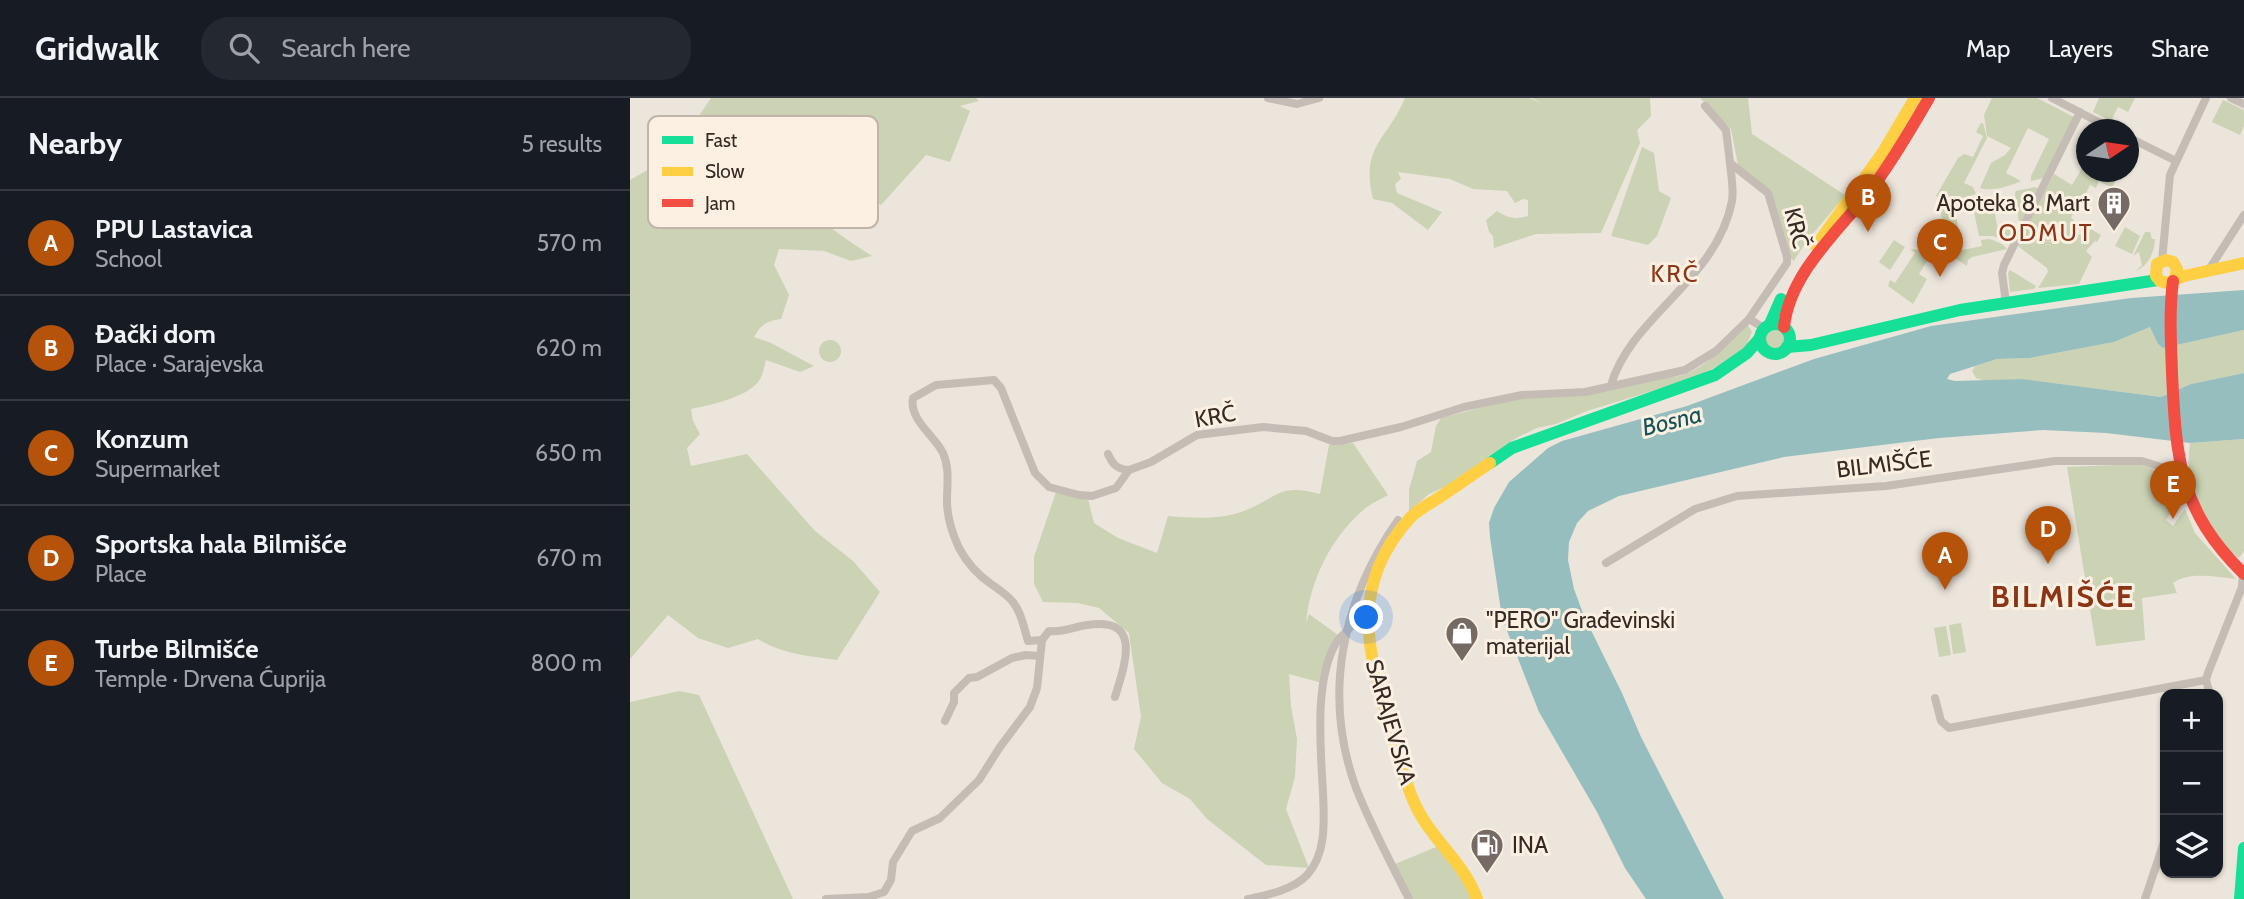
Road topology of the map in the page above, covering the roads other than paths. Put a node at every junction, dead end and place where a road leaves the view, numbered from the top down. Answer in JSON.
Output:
{"nodes":[{"id":1,"x":1268,"y":98,"type":"edge"},
{"id":2,"x":1319,"y":98,"type":"edge"},
{"id":3,"x":1915,"y":98,"type":"edge"},
{"id":4,"x":1929,"y":98,"type":"edge"},
{"id":5,"x":2052,"y":98,"type":"edge"},
{"id":6,"x":2206,"y":98,"type":"edge"},
{"id":7,"x":2231,"y":98,"type":"edge"},
{"id":8,"x":2244,"y":104,"type":"edge"},
{"id":9,"x":1705,"y":106,"type":"dead end"},
{"id":10,"x":2080,"y":113,"type":"junction"},
{"id":11,"x":2092,"y":119,"type":"edge"},
{"id":12,"x":2139,"y":142,"type":"edge"},
{"id":13,"x":2176,"y":161,"type":"junction"},
{"id":14,"x":1730,"y":163,"type":"junction"},
{"id":15,"x":2244,"y":215,"type":"edge"},
{"id":16,"x":2244,"y":263,"type":"edge"},
{"id":17,"x":2225,"y":267,"type":"junction"},
{"id":18,"x":2210,"y":268,"type":"junction"},
{"id":19,"x":2167,"y":273,"type":"junction"},
{"id":20,"x":2006,"y":303,"type":"junction"},
{"id":21,"x":1749,"y":319,"type":"junction"},
{"id":22,"x":1764,"y":330,"type":"junction"},
{"id":23,"x":1787,"y":330,"type":"junction"},
{"id":24,"x":1830,"y":341,"type":"junction"},
{"id":25,"x":1787,"y":347,"type":"junction"},
{"id":26,"x":1768,"y":352,"type":"junction"},
{"id":27,"x":1732,"y":365,"type":"junction"},
{"id":28,"x":1611,"y":385,"type":"junction"},
{"id":29,"x":1108,"y":454,"type":"dead end"},
{"id":30,"x":1129,"y":470,"type":"junction"},
{"id":31,"x":2181,"y":473,"type":"junction"},
{"id":32,"x":1398,"y":520,"type":"dead end"},
{"id":33,"x":1606,"y":564,"type":"dead end"},
{"id":34,"x":2244,"y":572,"type":"edge"},
{"id":35,"x":1367,"y":611,"type":"junction"},
{"id":36,"x":1345,"y":632,"type":"junction"},
{"id":37,"x":1042,"y":640,"type":"junction"},
{"id":38,"x":1040,"y":656,"type":"junction"},
{"id":39,"x":2206,"y":680,"type":"junction"},
{"id":40,"x":2209,"y":689,"type":"edge"},
{"id":41,"x":1115,"y":697,"type":"dead end"},
{"id":42,"x":1935,"y":698,"type":"dead end"},
{"id":43,"x":945,"y":721,"type":"dead end"},
{"id":44,"x":2244,"y":848,"type":"edge"},
{"id":45,"x":2160,"y":854,"type":"edge"},
{"id":46,"x":826,"y":899,"type":"edge"},
{"id":47,"x":1248,"y":899,"type":"edge"},
{"id":48,"x":1409,"y":899,"type":"edge"},
{"id":49,"x":1477,"y":899,"type":"edge"},
{"id":50,"x":2145,"y":899,"type":"edge"},
{"id":51,"x":2241,"y":899,"type":"edge"}],
"edges":[{"from":1,"to":2,"type":"street"},
{"from":3,"to":22,"type":"main road","name":"SARAJEVSKA"},
{"from":4,"to":23,"type":"main road"},
{"from":5,"to":10,"type":"street"},
{"from":6,"to":13,"type":"street"},
{"from":7,"to":8,"type":"street"},
{"from":9,"to":14,"type":"street"},
{"from":10,"to":11,"type":"street"},
{"from":10,"to":20,"type":"street"},
{"from":12,"to":13,"type":"street"},
{"from":13,"to":19,"type":"street"},
{"from":14,"to":21,"type":"street","name":"KRČ"},
{"from":14,"to":28,"type":"street"},
{"from":15,"to":18,"type":"street"},
{"from":16,"to":17,"type":"main road"},
{"from":17,"to":18,"type":"main road"},
{"from":17,"to":19,"type":"main road"},
{"from":18,"to":19,"type":"main road"},
{"from":19,"to":20,"type":"main road"},
{"from":19,"to":31,"type":"main road"},
{"from":20,"to":24,"type":"main road"},
{"from":21,"to":22,"type":"street"},
{"from":21,"to":28,"type":"street","name":"KRČ"},
{"from":22,"to":23,"type":"main road"},
{"from":22,"to":26,"type":"main road"},
{"from":22,"to":27,"type":"main road","name":"SARAJEVSKA"},
{"from":23,"to":24,"type":"main road"},
{"from":23,"to":25,"type":"main road"},
{"from":24,"to":25,"type":"main road"},
{"from":25,"to":26,"type":"main road"},
{"from":26,"to":27,"type":"main road","name":"SARAJEVSKA"},
{"from":27,"to":35,"type":"main road","name":"SARAJEVSKA"},
{"from":28,"to":30,"type":"street","name":"KRČ"},
{"from":29,"to":30,"type":"street"},
{"from":30,"to":37,"type":"street","name":"KRČ"},
{"from":31,"to":33,"type":"street","name":"BILMIŠĆE"},
{"from":31,"to":34,"type":"main road"},
{"from":32,"to":36,"type":"street"},
{"from":34,"to":39,"type":"street"},
{"from":35,"to":36,"type":"street"},
{"from":35,"to":49,"type":"main road","name":"SARAJEVSKA"},
{"from":36,"to":47,"type":"street"},
{"from":36,"to":48,"type":"street"},
{"from":37,"to":38,"type":"street"},
{"from":37,"to":41,"type":"street"},
{"from":38,"to":43,"type":"street"},
{"from":38,"to":46,"type":"street"},
{"from":39,"to":40,"type":"street"},
{"from":39,"to":42,"type":"street"},
{"from":44,"to":51,"type":"main road"},
{"from":45,"to":50,"type":"street"}]}
